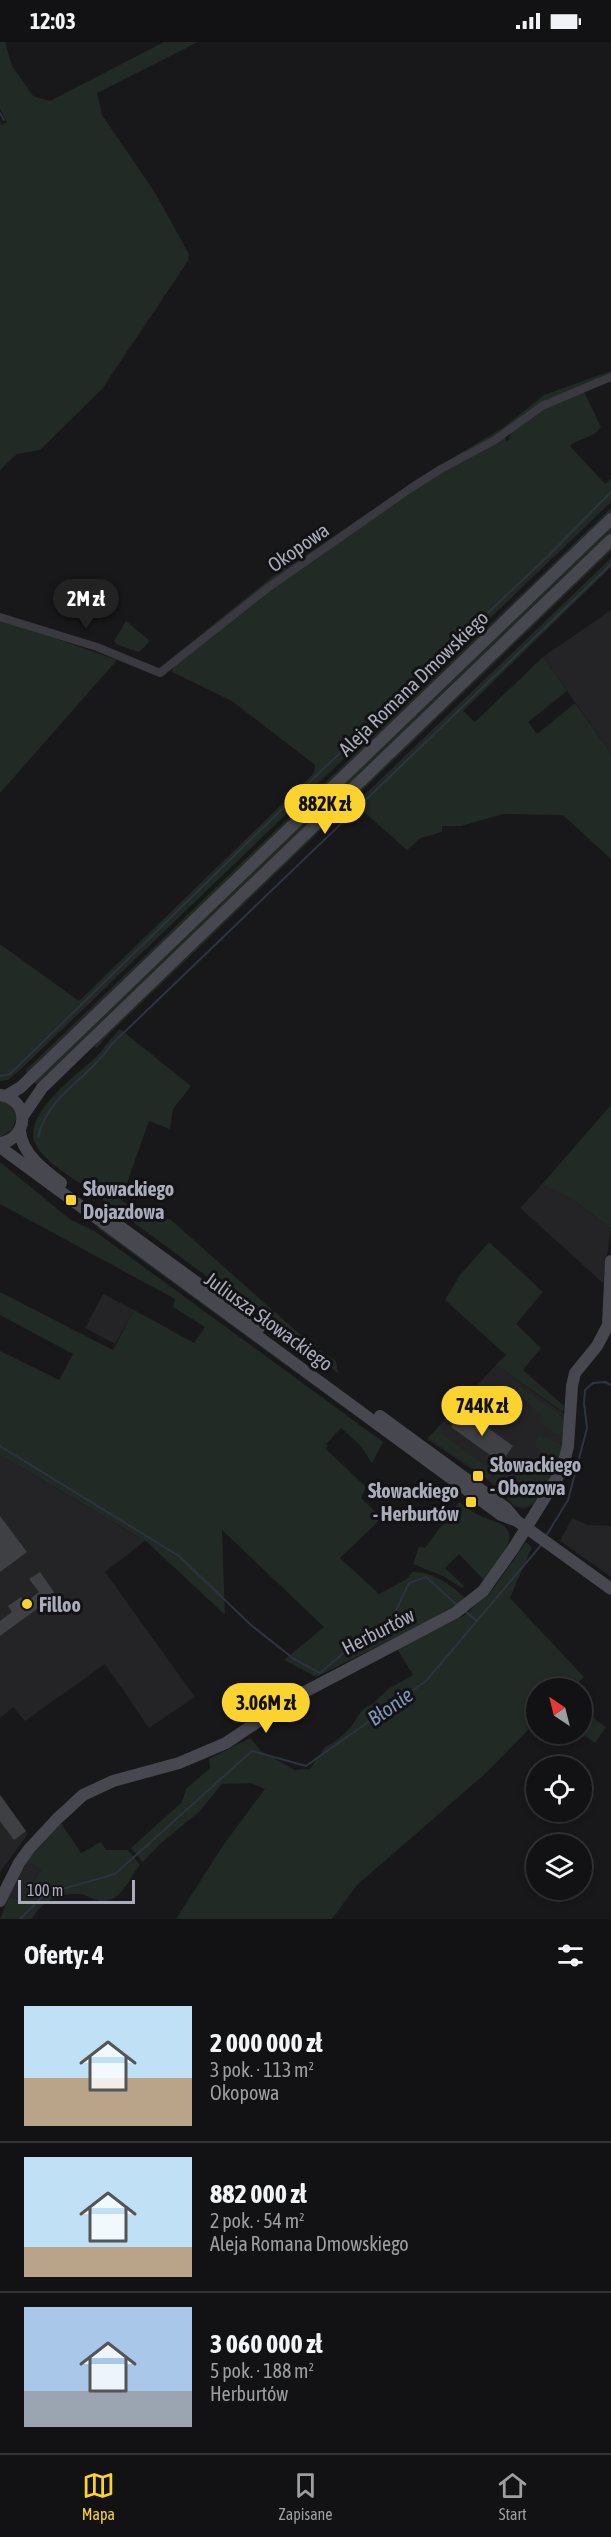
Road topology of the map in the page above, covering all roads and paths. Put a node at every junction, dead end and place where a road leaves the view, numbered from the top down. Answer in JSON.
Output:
{"nodes":[{"id":1,"x":611,"y":377,"type":"edge"},
{"id":2,"x":611,"y":519,"type":"edge"},
{"id":3,"x":611,"y":540,"type":"edge"},
{"id":4,"x":0,"y":617,"type":"edge"},
{"id":5,"x":3,"y":1095,"type":"edge"},
{"id":6,"x":23,"y":1116,"type":"junction"},
{"id":7,"x":20,"y":1131,"type":"junction"},
{"id":8,"x":0,"y":1145,"type":"edge"},
{"id":9,"x":611,"y":1260,"type":"edge"},
{"id":10,"x":539,"y":1507,"type":"junction"},
{"id":11,"x":504,"y":1511,"type":"junction"},
{"id":12,"x":526,"y":1528,"type":"junction"},
{"id":13,"x":513,"y":1549,"type":"junction"},
{"id":14,"x":611,"y":1589,"type":"edge"},
{"id":15,"x":0,"y":1901,"type":"edge"}],
"edges":[{"from":1,"to":4,"type":"street","name":"Okopowa"},
{"from":2,"to":5,"type":"main road","name":"Aleja Romana Dmowskiego"},
{"from":3,"to":6,"type":"main road","name":"Aleja Romana Dmowskiego"},
{"from":5,"to":6,"type":"main road"},
{"from":6,"to":7,"type":"main road"},
{"from":7,"to":8,"type":"main road"},
{"from":7,"to":11,"type":"main road","name":"Juliusza Słowackiego"},
{"from":8,"to":11,"type":"main road","name":"Juliusza Słowackiego"},
{"from":9,"to":10,"type":"main road","name":"Herburtów"},
{"from":10,"to":11,"type":"main road"},
{"from":10,"to":12,"type":"main road","name":"Herburtów"},
{"from":11,"to":12,"type":"main road","name":"Juliusza Słowackiego"},
{"from":11,"to":13,"type":"main road"},
{"from":12,"to":13,"type":"main road","name":"Herburtów"},
{"from":12,"to":14,"type":"main road","name":"Juliusza Słowackiego"},
{"from":13,"to":15,"type":"main road","name":"Herburtów"}]}
